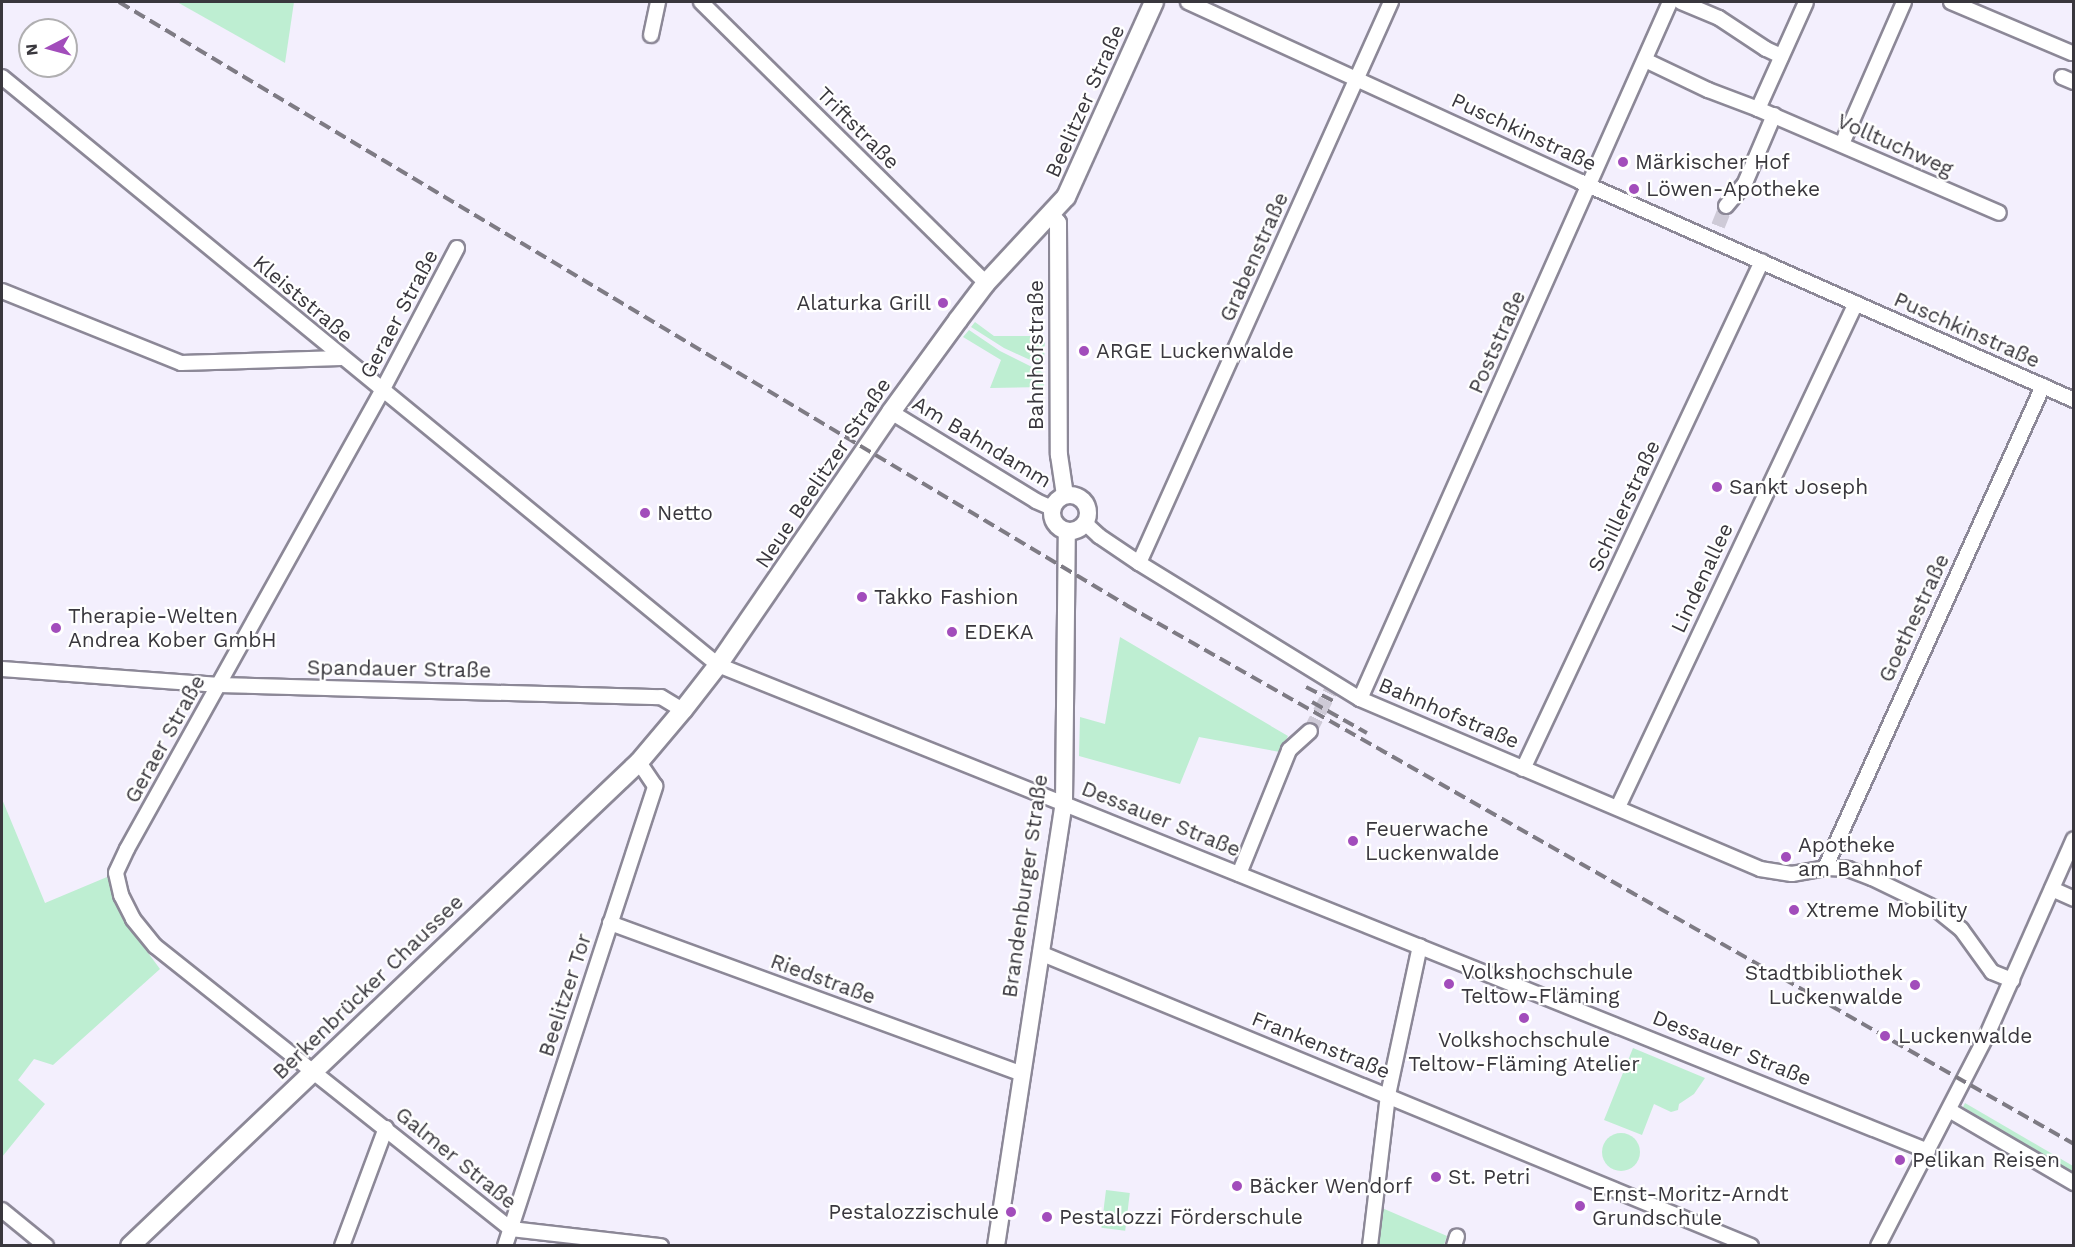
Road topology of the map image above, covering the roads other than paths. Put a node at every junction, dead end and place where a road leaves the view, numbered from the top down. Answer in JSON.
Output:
{"nodes":[{"id":1,"x":658,"y":2,"type":"edge"},
{"id":2,"x":701,"y":2,"type":"edge"},
{"id":3,"x":1154,"y":2,"type":"edge"},
{"id":4,"x":1188,"y":2,"type":"edge"},
{"id":5,"x":1391,"y":2,"type":"edge"},
{"id":6,"x":1670,"y":2,"type":"edge"},
{"id":7,"x":1681,"y":2,"type":"edge"},
{"id":8,"x":1806,"y":2,"type":"edge"},
{"id":9,"x":1904,"y":2,"type":"edge"},
{"id":10,"x":1951,"y":2,"type":"edge"},
{"id":11,"x":651,"y":35,"type":"dead end"},
{"id":12,"x":2072,"y":53,"type":"edge"},
{"id":13,"x":1781,"y":56,"type":"junction"},
{"id":14,"x":1645,"y":60,"type":"junction"},
{"id":15,"x":2,"y":77,"type":"edge"},
{"id":16,"x":1357,"y":79,"type":"junction"},
{"id":17,"x":1758,"y":109,"type":"junction"},
{"id":18,"x":1774,"y":115,"type":"junction"},
{"id":19,"x":1842,"y":144,"type":"junction"},
{"id":20,"x":1589,"y":186,"type":"junction"},
{"id":21,"x":1726,"y":206,"type":"tunnel mouth"},
{"id":22,"x":1999,"y":213,"type":"dead end"},
{"id":23,"x":1052,"y":216,"type":"junction"},
{"id":24,"x":457,"y":248,"type":"dead end"},
{"id":25,"x":1762,"y":261,"type":"junction"},
{"id":26,"x":986,"y":284,"type":"junction"},
{"id":27,"x":2,"y":291,"type":"edge"},
{"id":28,"x":1856,"y":303,"type":"junction"},
{"id":29,"x":341,"y":358,"type":"junction"},
{"id":30,"x":2043,"y":386,"type":"junction"},
{"id":31,"x":382,"y":391,"type":"junction"},
{"id":32,"x":2073,"y":400,"type":"edge"},
{"id":33,"x":891,"y":412,"type":"junction"},
{"id":34,"x":1065,"y":495,"type":"junction"},
{"id":35,"x":1052,"y":508,"type":"junction"},
{"id":36,"x":1085,"y":523,"type":"junction"},
{"id":37,"x":1067,"y":531,"type":"junction"},
{"id":38,"x":1139,"y":563,"type":"junction"},
{"id":39,"x":718,"y":665,"type":"junction"},
{"id":40,"x":2,"y":669,"type":"edge"},
{"id":41,"x":219,"y":685,"type":"junction"},
{"id":42,"x":1360,"y":699,"type":"junction"},
{"id":43,"x":683,"y":710,"type":"junction"},
{"id":44,"x":1310,"y":731,"type":"tunnel mouth"},
{"id":45,"x":639,"y":762,"type":"junction"},
{"id":46,"x":1523,"y":769,"type":"junction"},
{"id":47,"x":1064,"y":802,"type":"junction"},
{"id":48,"x":1618,"y":807,"type":"junction"},
{"id":49,"x":2073,"y":839,"type":"edge"},
{"id":50,"x":1826,"y":868,"type":"junction"},
{"id":51,"x":1239,"y":874,"type":"junction"},
{"id":52,"x":2052,"y":889,"type":"junction"},
{"id":53,"x":2073,"y":899,"type":"edge"},
{"id":54,"x":610,"y":923,"type":"junction"},
{"id":55,"x":1420,"y":946,"type":"junction"},
{"id":56,"x":1040,"y":953,"type":"junction"},
{"id":57,"x":2012,"y":980,"type":"junction"},
{"id":58,"x":312,"y":1072,"type":"junction"},
{"id":59,"x":1022,"y":1074,"type":"junction"},
{"id":60,"x":1388,"y":1095,"type":"junction"},
{"id":61,"x":1949,"y":1110,"type":"junction"},
{"id":62,"x":386,"y":1128,"type":"junction"},
{"id":63,"x":1928,"y":1151,"type":"junction"},
{"id":64,"x":2073,"y":1183,"type":"edge"},
{"id":65,"x":2,"y":1210,"type":"edge"},
{"id":66,"x":511,"y":1229,"type":"junction"},
{"id":67,"x":46,"y":1245,"type":"edge"},
{"id":68,"x":130,"y":1245,"type":"edge"},
{"id":69,"x":342,"y":1245,"type":"edge"},
{"id":70,"x":505,"y":1245,"type":"edge"},
{"id":71,"x":660,"y":1245,"type":"edge"},
{"id":72,"x":996,"y":1245,"type":"edge"},
{"id":73,"x":1370,"y":1245,"type":"edge"},
{"id":74,"x":1751,"y":1245,"type":"edge"},
{"id":75,"x":1878,"y":1245,"type":"edge"}],
"edges":[{"from":1,"to":11,"type":"street"},
{"from":2,"to":26,"type":"street","name":"Triftstraße"},
{"from":3,"to":23,"type":"main road","name":"Beelitzer Straße"},
{"from":4,"to":16,"type":"street","name":"Puschkinstraße"},
{"from":5,"to":16,"type":"street","name":"Grabenstraße"},
{"from":6,"to":14,"type":"street","name":"Poststraße"},
{"from":7,"to":13,"type":"street"},
{"from":8,"to":13,"type":"street"},
{"from":9,"to":19,"type":"street"},
{"from":10,"to":12,"type":"street"},
{"from":13,"to":17,"type":"street"},
{"from":14,"to":17,"type":"street","name":"Volltuchweg"},
{"from":14,"to":20,"type":"street","name":"Poststraße"},
{"from":15,"to":29,"type":"street","name":"Kleiststraße"},
{"from":16,"to":20,"type":"street","name":"Puschkinstraße"},
{"from":16,"to":38,"type":"street","name":"Grabenstraße"},
{"from":17,"to":18,"type":"street","name":"Volltuchweg"},
{"from":18,"to":19,"type":"street","name":"Volltuchweg"},
{"from":18,"to":21,"type":"street"},
{"from":19,"to":22,"type":"street","name":"Volltuchweg"},
{"from":20,"to":25,"type":"street","name":"Puschkinstraße"},
{"from":20,"to":42,"type":"street","name":"Poststraße"},
{"from":23,"to":26,"type":"main road","name":"Neue Beelitzer Straße"},
{"from":23,"to":34,"type":"street","name":"Bahnhofstraße"},
{"from":24,"to":31,"type":"street","name":"Geraer Straße"},
{"from":25,"to":28,"type":"street","name":"Puschkinstraße"},
{"from":25,"to":46,"type":"street","name":"Schillerstraße"},
{"from":26,"to":33,"type":"main road","name":"Neue Beelitzer Straße"},
{"from":27,"to":29,"type":"street"},
{"from":28,"to":30,"type":"street","name":"Puschkinstraße"},
{"from":28,"to":48,"type":"street","name":"Lindenallee"},
{"from":29,"to":31,"type":"street","name":"Kleiststraße"},
{"from":30,"to":32,"type":"street","name":"Puschkinstraße"},
{"from":30,"to":50,"type":"street","name":"Goethestraße"},
{"from":31,"to":39,"type":"street","name":"Kleiststraße"},
{"from":31,"to":41,"type":"street","name":"Geraer Straße"},
{"from":33,"to":35,"type":"street","name":"Am Bahndamm"},
{"from":33,"to":39,"type":"main road","name":"Neue Beelitzer Straße"},
{"from":34,"to":35,"type":"street"},
{"from":34,"to":36,"type":"street"},
{"from":35,"to":37,"type":"street"},
{"from":36,"to":37,"type":"street"},
{"from":36,"to":38,"type":"street","name":"Bahnhofstraße"},
{"from":37,"to":47,"type":"street","name":"Brandenburger Straße"},
{"from":38,"to":42,"type":"street","name":"Bahnhofstraße"},
{"from":39,"to":43,"type":"main road","name":"Neue Beelitzer Straße"},
{"from":39,"to":47,"type":"street","name":"Dessauer Straße"},
{"from":40,"to":41,"type":"street","name":"Spandauer Straße"},
{"from":41,"to":43,"type":"street","name":"Spandauer Straße"},
{"from":41,"to":58,"type":"street","name":"Geraer Straße"},
{"from":42,"to":46,"type":"street","name":"Bahnhofstraße"},
{"from":43,"to":45,"type":"main road","name":"Neue Beelitzer Straße"},
{"from":44,"to":51,"type":"street"},
{"from":45,"to":54,"type":"street","name":"Beelitzer Tor"},
{"from":45,"to":58,"type":"main road","name":"Berkenbrücker Chaussee"},
{"from":46,"to":48,"type":"street","name":"Bahnhofstraße"},
{"from":47,"to":51,"type":"street","name":"Dessauer Straße"},
{"from":47,"to":56,"type":"street","name":"Brandenburger Straße"},
{"from":48,"to":50,"type":"street","name":"Bahnhofstraße"},
{"from":49,"to":52,"type":"street"},
{"from":50,"to":57,"type":"street","name":"Bahnhofstraße"},
{"from":51,"to":55,"type":"street","name":"Dessauer Straße"},
{"from":52,"to":53,"type":"street"},
{"from":52,"to":57,"type":"street"},
{"from":54,"to":59,"type":"street","name":"Riedstraße"},
{"from":54,"to":66,"type":"street","name":"Beelitzer Tor"},
{"from":55,"to":60,"type":"street"},
{"from":55,"to":63,"type":"street","name":"Dessauer Straße"},
{"from":56,"to":59,"type":"street","name":"Brandenburger Straße"},
{"from":56,"to":60,"type":"street","name":"Frankenstraße"},
{"from":57,"to":61,"type":"street"},
{"from":58,"to":62,"type":"street","name":"Galmer Straße"},
{"from":58,"to":68,"type":"main road","name":"Berkenbrücker Chaussee"},
{"from":59,"to":72,"type":"street","name":"Brandenburger Straße"},
{"from":60,"to":73,"type":"street"},
{"from":60,"to":74,"type":"street","name":"Frankenstraße"},
{"from":61,"to":63,"type":"street"},
{"from":61,"to":64,"type":"street"},
{"from":62,"to":66,"type":"street","name":"Galmer Straße"},
{"from":62,"to":69,"type":"street"},
{"from":63,"to":75,"type":"street"},
{"from":65,"to":67,"type":"street"},
{"from":66,"to":70,"type":"street","name":"Beelitzer Tor"},
{"from":66,"to":71,"type":"street","name":"Galmer Straße"}]}
